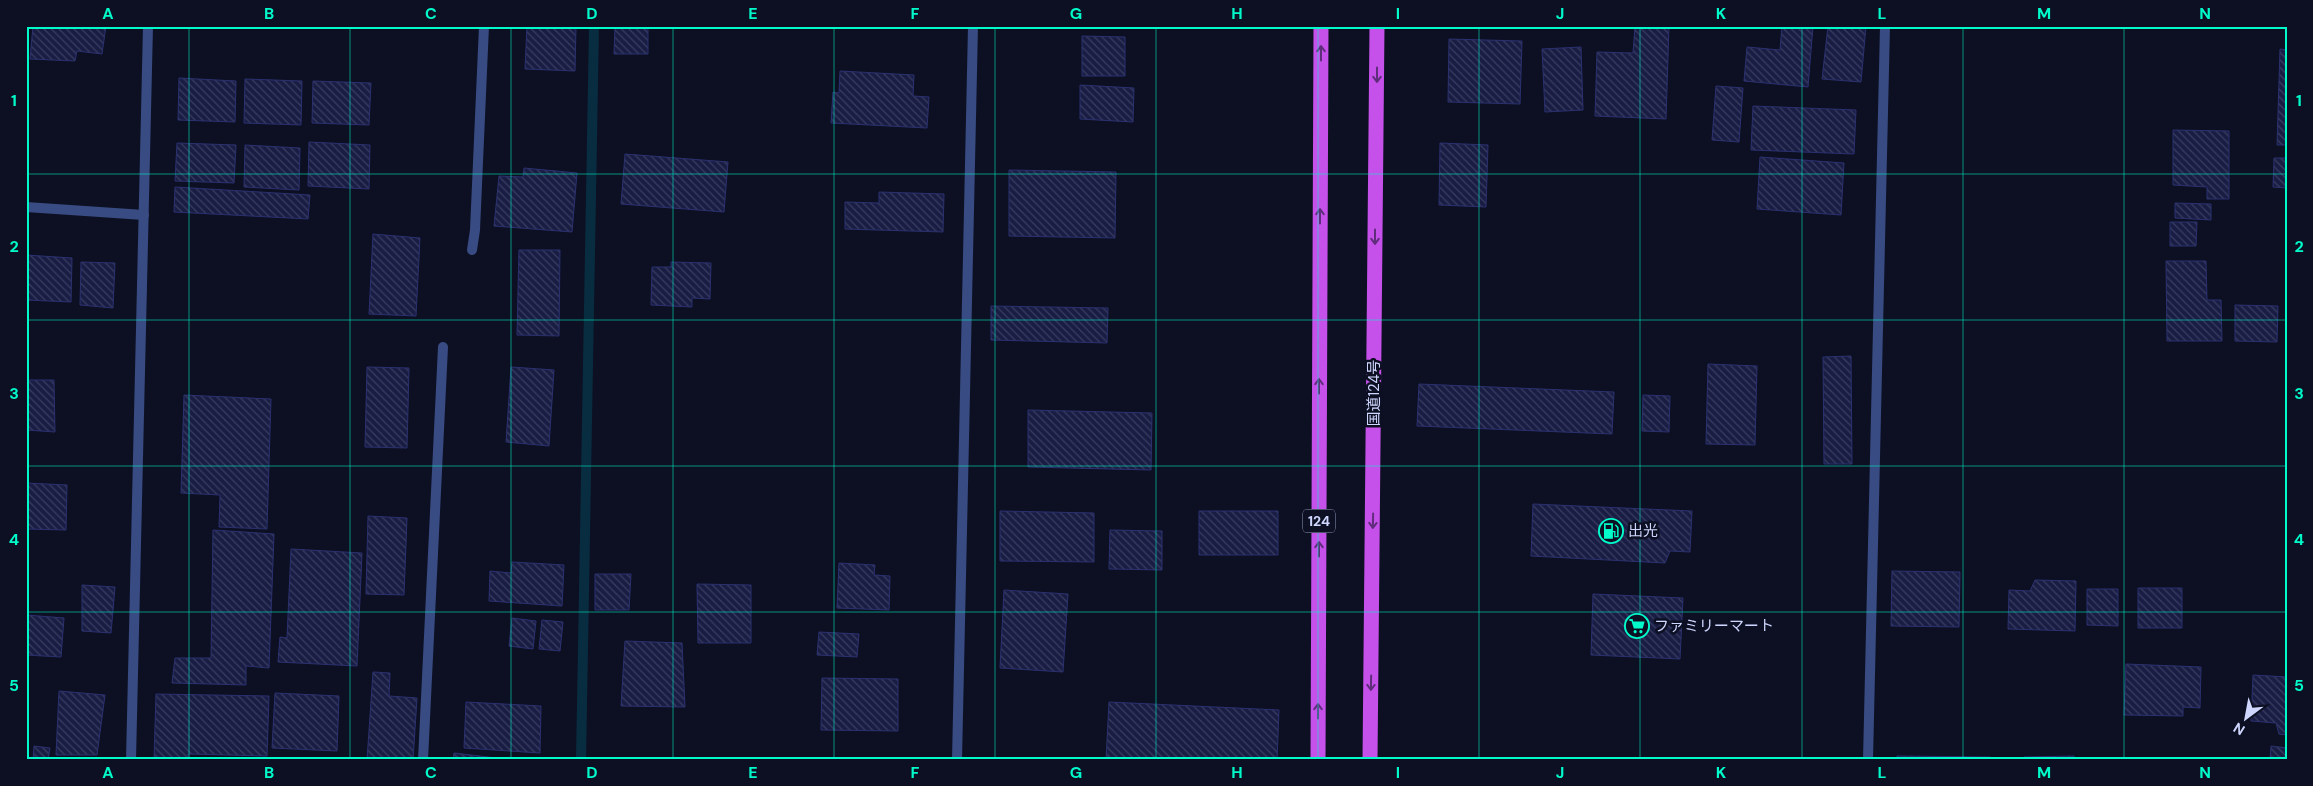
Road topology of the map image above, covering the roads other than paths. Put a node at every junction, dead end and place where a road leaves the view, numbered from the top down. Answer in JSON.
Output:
{"nodes":[{"id":1,"x":148,"y":26,"type":"edge"},
{"id":2,"x":484,"y":26,"type":"edge"},
{"id":3,"x":973,"y":26,"type":"edge"},
{"id":4,"x":1321,"y":26,"type":"edge"},
{"id":5,"x":1377,"y":26,"type":"edge"},
{"id":6,"x":1885,"y":26,"type":"edge"},
{"id":7,"x":26,"y":207,"type":"edge"},
{"id":8,"x":144,"y":215,"type":"junction"},
{"id":9,"x":472,"y":250,"type":"dead end"},
{"id":10,"x":442,"y":347,"type":"dead end"},
{"id":11,"x":131,"y":760,"type":"edge"},
{"id":12,"x":423,"y":760,"type":"edge"},
{"id":13,"x":957,"y":760,"type":"edge"},
{"id":14,"x":1318,"y":760,"type":"edge"},
{"id":15,"x":1370,"y":760,"type":"edge"},
{"id":16,"x":1868,"y":760,"type":"edge"}],
"edges":[{"from":1,"to":8,"type":"street"},
{"from":2,"to":9,"type":"street"},
{"from":3,"to":13,"type":"street"},
{"from":14,"to":4,"type":"highway","number":"124","one_way":true},
{"from":5,"to":15,"type":"highway","name":"国道124号","one_way":true},
{"from":6,"to":16,"type":"street"},
{"from":7,"to":8,"type":"street"},
{"from":8,"to":11,"type":"street"},
{"from":10,"to":12,"type":"street"}]}
